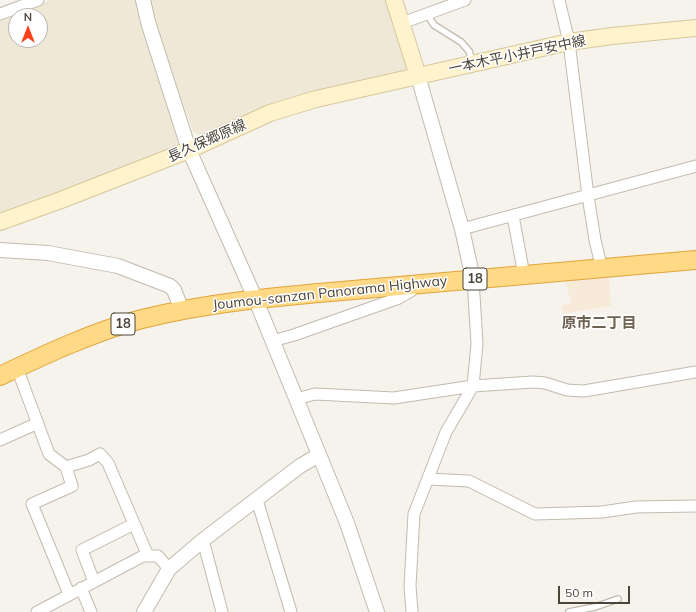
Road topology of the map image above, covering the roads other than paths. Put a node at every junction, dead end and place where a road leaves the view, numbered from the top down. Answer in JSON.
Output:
{"nodes":[{"id":1,"x":38,"y":0,"type":"edge"},
{"id":2,"x":143,"y":0,"type":"edge"},
{"id":3,"x":394,"y":0,"type":"edge"},
{"id":4,"x":465,"y":0,"type":"edge"},
{"id":5,"x":560,"y":0,"type":"edge"},
{"id":6,"x":0,"y":14,"type":"edge"},
{"id":7,"x":427,"y":14,"type":"junction"},
{"id":8,"x":402,"y":23,"type":"junction"},
{"id":9,"x":696,"y":28,"type":"edge"},
{"id":10,"x":568,"y":42,"type":"junction"},
{"id":11,"x":473,"y":63,"type":"junction"},
{"id":12,"x":418,"y":76,"type":"junction"},
{"id":13,"x":190,"y":150,"type":"junction"},
{"id":14,"x":696,"y":166,"type":"edge"},
{"id":15,"x":588,"y":196,"type":"junction"},
{"id":16,"x":514,"y":216,"type":"junction"},
{"id":17,"x":0,"y":222,"type":"edge"},
{"id":18,"x":462,"y":229,"type":"junction"},
{"id":19,"x":0,"y":250,"type":"edge"},
{"id":20,"x":696,"y":260,"type":"edge"},
{"id":21,"x":602,"y":269,"type":"junction"},
{"id":22,"x":524,"y":275,"type":"junction"},
{"id":23,"x":473,"y":279,"type":"junction"},
{"id":24,"x":410,"y":285,"type":"junction"},
{"id":25,"x":255,"y":298,"type":"junction"},
{"id":26,"x":182,"y":310,"type":"junction"},
{"id":27,"x":272,"y":341,"type":"junction"},
{"id":28,"x":17,"y":368,"type":"junction"},
{"id":29,"x":696,"y":372,"type":"edge"},
{"id":30,"x":0,"y":376,"type":"edge"},
{"id":31,"x":473,"y":386,"type":"junction"},
{"id":32,"x":296,"y":399,"type":"junction"},
{"id":33,"x":38,"y":424,"type":"junction"},
{"id":34,"x":0,"y":440,"type":"edge"},
{"id":35,"x":319,"y":456,"type":"junction"},
{"id":36,"x":66,"y":467,"type":"junction"},
{"id":37,"x":428,"y":479,"type":"junction"},
{"id":38,"x":256,"y":500,"type":"junction"},
{"id":39,"x":696,"y":506,"type":"edge"},
{"id":40,"x":134,"y":524,"type":"junction"},
{"id":41,"x":203,"y":540,"type":"junction"},
{"id":42,"x":148,"y":556,"type":"junction"},
{"id":43,"x":169,"y":569,"type":"junction"},
{"id":44,"x":94,"y":582,"type":"junction"},
{"id":45,"x":81,"y":588,"type":"junction"},
{"id":46,"x":69,"y":594,"type":"junction"},
{"id":47,"x":618,"y":599,"type":"dead end"},
{"id":48,"x":37,"y":612,"type":"edge"},
{"id":49,"x":91,"y":612,"type":"edge"},
{"id":50,"x":144,"y":612,"type":"edge"},
{"id":51,"x":222,"y":612,"type":"edge"},
{"id":52,"x":291,"y":612,"type":"edge"},
{"id":53,"x":377,"y":612,"type":"edge"},
{"id":54,"x":412,"y":612,"type":"edge"},
{"id":55,"x":569,"y":612,"type":"edge"}],
"edges":[{"from":1,"to":6,"type":"street"},
{"from":2,"to":13,"type":"street"},
{"from":3,"to":8,"type":"main road"},
{"from":4,"to":7,"type":"street"},
{"from":5,"to":10,"type":"street"},
{"from":7,"to":8,"type":"street"},
{"from":7,"to":11,"type":"lane"},
{"from":8,"to":12,"type":"main road"},
{"from":9,"to":10,"type":"main road","name":"一本木平小井戸安中線"},
{"from":10,"to":11,"type":"main road","name":"一本木平小井戸安中線"},
{"from":10,"to":15,"type":"street"},
{"from":11,"to":12,"type":"main road","name":"一本木平小井戸安中線"},
{"from":12,"to":13,"type":"main road","name":"長久保郷原線"},
{"from":12,"to":18,"type":"street"},
{"from":13,"to":17,"type":"main road","name":"長久保郷原線"},
{"from":13,"to":25,"type":"street"},
{"from":14,"to":15,"type":"street"},
{"from":15,"to":16,"type":"street"},
{"from":15,"to":21,"type":"street"},
{"from":16,"to":18,"type":"street"},
{"from":16,"to":22,"type":"street"},
{"from":18,"to":23,"type":"street"},
{"from":19,"to":26,"type":"street"},
{"from":20,"to":21,"type":"highway","name":"Joumou-sanzan Panorama Highway","number":"18"},
{"from":21,"to":22,"type":"highway","name":"Joumou-sanzan Panorama Highway","number":"18"},
{"from":22,"to":23,"type":"highway","name":"Joumou-sanzan Panorama Highway","number":"18"},
{"from":23,"to":24,"type":"highway","name":"Joumou-sanzan Panorama Highway","number":"18"},
{"from":23,"to":31,"type":"street"},
{"from":24,"to":25,"type":"highway","name":"Joumou-sanzan Panorama Highway","number":"18"},
{"from":24,"to":27,"type":"street"},
{"from":25,"to":26,"type":"highway","name":"Joumou-sanzan Panorama Highway","number":"18"},
{"from":25,"to":27,"type":"street"},
{"from":26,"to":28,"type":"highway","name":"Joumou-sanzan Panorama Highway","number":"18"},
{"from":27,"to":32,"type":"street"},
{"from":28,"to":30,"type":"highway","name":"Joumou-sanzan Panorama Highway","number":"18"},
{"from":28,"to":33,"type":"street"},
{"from":29,"to":31,"type":"street"},
{"from":31,"to":32,"type":"street"},
{"from":31,"to":37,"type":"street"},
{"from":32,"to":35,"type":"street"},
{"from":33,"to":34,"type":"street"},
{"from":33,"to":36,"type":"street"},
{"from":35,"to":38,"type":"street"},
{"from":35,"to":53,"type":"street"},
{"from":36,"to":40,"type":"street"},
{"from":36,"to":46,"type":"street"},
{"from":37,"to":39,"type":"street"},
{"from":37,"to":54,"type":"street"},
{"from":38,"to":41,"type":"street"},
{"from":38,"to":52,"type":"street"},
{"from":40,"to":42,"type":"street"},
{"from":40,"to":44,"type":"street"},
{"from":41,"to":43,"type":"street"},
{"from":41,"to":51,"type":"street"},
{"from":42,"to":43,"type":"street"},
{"from":42,"to":44,"type":"street"},
{"from":43,"to":50,"type":"street"},
{"from":44,"to":45,"type":"street"},
{"from":45,"to":46,"type":"street"},
{"from":45,"to":49,"type":"street"},
{"from":46,"to":48,"type":"street"},
{"from":47,"to":55,"type":"lane"}]}
